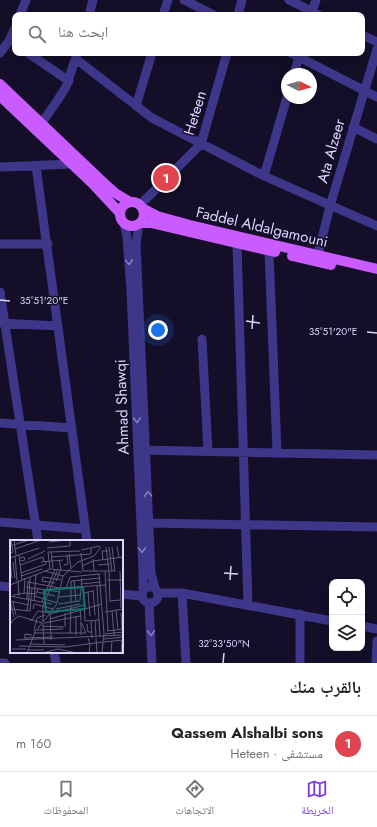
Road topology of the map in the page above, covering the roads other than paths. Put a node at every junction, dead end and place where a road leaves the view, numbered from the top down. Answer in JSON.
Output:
{"nodes":[{"id":1,"x":26,"y":0,"type":"edge"},
{"id":2,"x":94,"y":0,"type":"edge"},
{"id":3,"x":168,"y":0,"type":"edge"},
{"id":4,"x":184,"y":0,"type":"edge"},
{"id":5,"x":242,"y":0,"type":"edge"},
{"id":6,"x":289,"y":0,"type":"edge"},
{"id":7,"x":316,"y":0,"type":"edge"},
{"id":8,"x":21,"y":12,"type":"edge"},
{"id":9,"x":90,"y":12,"type":"edge"},
{"id":10,"x":164,"y":12,"type":"edge"},
{"id":11,"x":208,"y":12,"type":"edge"},
{"id":12,"x":239,"y":12,"type":"edge"},
{"id":13,"x":310,"y":12,"type":"edge"},
{"id":14,"x":314,"y":12,"type":"edge"},
{"id":15,"x":365,"y":36,"type":"edge"},
{"id":16,"x":12,"y":42,"type":"edge"},
{"id":17,"x":377,"y":42,"type":"edge"},
{"id":18,"x":377,"y":49,"type":"edge"},
{"id":19,"x":0,"y":53,"type":"edge"},
{"id":20,"x":32,"y":56,"type":"edge"},
{"id":21,"x":77,"y":56,"type":"edge"},
{"id":22,"x":151,"y":56,"type":"edge"},
{"id":23,"x":226,"y":56,"type":"edge"},
{"id":24,"x":297,"y":56,"type":"edge"},
{"id":25,"x":301,"y":56,"type":"edge"},
{"id":26,"x":295,"y":68,"type":"edge"},
{"id":27,"x":69,"y":81,"type":"junction"},
{"id":28,"x":0,"y":84,"type":"edge"},
{"id":29,"x":364,"y":90,"type":"junction"},
{"id":30,"x":0,"y":96,"type":"edge"},
{"id":31,"x":377,"y":97,"type":"edge"},
{"id":32,"x":285,"y":104,"type":"edge"},
{"id":33,"x":136,"y":106,"type":"junction"},
{"id":34,"x":40,"y":124,"type":"junction"},
{"id":35,"x":353,"y":127,"type":"junction"},
{"id":36,"x":377,"y":138,"type":"edge"},
{"id":37,"x":201,"y":144,"type":"junction"},
{"id":38,"x":72,"y":164,"type":"junction"},
{"id":39,"x":36,"y":166,"type":"junction"},
{"id":40,"x":0,"y":167,"type":"edge"},
{"id":41,"x":264,"y":176,"type":"junction"},
{"id":42,"x":138,"y":205,"type":"junction"},
{"id":43,"x":330,"y":206,"type":"junction"},
{"id":44,"x":120,"y":212,"type":"junction"},
{"id":45,"x":124,"y":223,"type":"junction"},
{"id":46,"x":140,"y":223,"type":"junction"},
{"id":47,"x":377,"y":226,"type":"edge"},
{"id":48,"x":0,"y":244,"type":"edge"},
{"id":49,"x":48,"y":244,"type":"junction"},
{"id":50,"x":237,"y":244,"type":"junction"},
{"id":51,"x":270,"y":251,"type":"junction"},
{"id":52,"x":316,"y":258,"type":"junction"},
{"id":53,"x":377,"y":269,"type":"edge"},
{"id":54,"x":377,"y":276,"type":"edge"},
{"id":55,"x":0,"y":292,"type":"edge"},
{"id":56,"x":2,"y":323,"type":"edge"},
{"id":57,"x":58,"y":326,"type":"junction"},
{"id":58,"x":202,"y":339,"type":"dead end"},
{"id":59,"x":0,"y":423,"type":"edge"},
{"id":60,"x":20,"y":425,"type":"junction"},
{"id":61,"x":72,"y":428,"type":"junction"},
{"id":62,"x":142,"y":450,"type":"junction"},
{"id":63,"x":208,"y":451,"type":"junction"},
{"id":64,"x":244,"y":451,"type":"junction"},
{"id":65,"x":277,"y":452,"type":"junction"},
{"id":66,"x":377,"y":455,"type":"edge"},
{"id":67,"x":0,"y":522,"type":"edge"},
{"id":68,"x":149,"y":523,"type":"junction"},
{"id":69,"x":36,"y":525,"type":"junction"},
{"id":70,"x":246,"y":525,"type":"junction"},
{"id":71,"x":377,"y":527,"type":"edge"},
{"id":72,"x":85,"y":529,"type":"junction"},
{"id":73,"x":38,"y":540,"type":"edge"},
{"id":74,"x":87,"y":540,"type":"edge"},
{"id":75,"x":0,"y":586,"type":"edge"},
{"id":76,"x":10,"y":587,"type":"edge"},
{"id":77,"x":156,"y":591,"type":"junction"},
{"id":78,"x":142,"y":593,"type":"junction"},
{"id":79,"x":182,"y":593,"type":"junction"},
{"id":80,"x":123,"y":594,"type":"edge"},
{"id":81,"x":149,"y":604,"type":"junction"},
{"id":82,"x":248,"y":605,"type":"junction"},
{"id":83,"x":300,"y":614,"type":"junction"},
{"id":84,"x":329,"y":620,"type":"edge"},
{"id":85,"x":365,"y":627,"type":"edge"},
{"id":86,"x":377,"y":629,"type":"edge"},
{"id":87,"x":377,"y":641,"type":"edge"},
{"id":88,"x":54,"y":653,"type":"edge"},
{"id":89,"x":0,"y":663,"type":"edge"},
{"id":90,"x":5,"y":663,"type":"edge"},
{"id":91,"x":56,"y":663,"type":"edge"},
{"id":92,"x":152,"y":663,"type":"edge"},
{"id":93,"x":186,"y":663,"type":"edge"},
{"id":94,"x":300,"y":663,"type":"edge"},
{"id":95,"x":376,"y":663,"type":"edge"}],
"edges":[{"from":1,"to":8,"type":"street"},
{"from":2,"to":9,"type":"street"},
{"from":3,"to":10,"type":"street"},
{"from":4,"to":11,"type":"street"},
{"from":5,"to":12,"type":"street"},
{"from":6,"to":13,"type":"street"},
{"from":7,"to":14,"type":"street"},
{"from":15,"to":17,"type":"street"},
{"from":16,"to":19,"type":"street"},
{"from":18,"to":29,"type":"street","name":"Ata Alzeer"},
{"from":20,"to":27,"type":"street"},
{"from":21,"to":27,"type":"street"},
{"from":21,"to":33,"type":"street"},
{"from":22,"to":33,"type":"street"},
{"from":23,"to":37,"type":"street","name":"Heteen"},
{"from":24,"to":26,"type":"street"},
{"from":25,"to":29,"type":"street"},
{"from":27,"to":34,"type":"street"},
{"from":28,"to":34,"type":"main road","name":"Faddel Aldalgamouni"},
{"from":29,"to":31,"type":"street"},
{"from":29,"to":35,"type":"street","name":"Ata Alzeer"},
{"from":30,"to":38,"type":"main road"},
{"from":32,"to":41,"type":"street"},
{"from":33,"to":37,"type":"street"},
{"from":34,"to":42,"type":"main road","name":"Faddel Aldalgamouni"},
{"from":35,"to":36,"type":"street"},
{"from":35,"to":43,"type":"street","name":"Ata Alzeer"},
{"from":37,"to":41,"type":"street"},
{"from":37,"to":42,"type":"street","name":"Heteen"},
{"from":38,"to":39,"type":"street"},
{"from":38,"to":44,"type":"main road"},
{"from":39,"to":40,"type":"street"},
{"from":39,"to":49,"type":"street"},
{"from":41,"to":43,"type":"street"},
{"from":42,"to":44,"type":"main road"},
{"from":42,"to":46,"type":"main road"},
{"from":42,"to":52,"type":"main road","name":"Faddel Aldalgamouni"},
{"from":43,"to":47,"type":"street"},
{"from":43,"to":52,"type":"street","name":"Ata Alzeer"},
{"from":44,"to":45,"type":"main road"},
{"from":45,"to":46,"type":"main road"},
{"from":45,"to":62,"type":"street","name":"Ahmad Shawqi","one_way":true},
{"from":46,"to":50,"type":"main road","name":"Faddel Aldalgamouni"},
{"from":46,"to":62,"type":"street","name":"Ahmad Shawqi"},
{"from":48,"to":49,"type":"street"},
{"from":49,"to":57,"type":"street"},
{"from":50,"to":51,"type":"main road","name":"Faddel Aldalgamouni"},
{"from":50,"to":64,"type":"street"},
{"from":51,"to":52,"type":"main road","name":"Faddel Aldalgamouni"},
{"from":51,"to":65,"type":"street"},
{"from":52,"to":53,"type":"main road","name":"Faddel Aldalgamouni"},
{"from":52,"to":54,"type":"main road","name":"Faddel Aldalgamouni"},
{"from":55,"to":56,"type":"street"},
{"from":56,"to":57,"type":"street"},
{"from":56,"to":60,"type":"street"},
{"from":57,"to":61,"type":"street"},
{"from":58,"to":63,"type":"street"},
{"from":59,"to":60,"type":"street"},
{"from":60,"to":61,"type":"street"},
{"from":60,"to":69,"type":"street"},
{"from":61,"to":72,"type":"street"},
{"from":62,"to":63,"type":"street"},
{"from":68,"to":62,"type":"street","name":"Ahmad Shawqi","one_way":true},
{"from":62,"to":78,"type":"street","name":"Ahmad Shawqi","one_way":true},
{"from":63,"to":64,"type":"street"},
{"from":64,"to":65,"type":"street"},
{"from":64,"to":70,"type":"street"},
{"from":65,"to":66,"type":"street"},
{"from":67,"to":69,"type":"street"},
{"from":68,"to":70,"type":"street"},
{"from":68,"to":77,"type":"street","name":"Ahmad Shawqi"},
{"from":69,"to":72,"type":"street"},
{"from":69,"to":73,"type":"street"},
{"from":70,"to":71,"type":"street"},
{"from":70,"to":82,"type":"street"},
{"from":72,"to":74,"type":"street"},
{"from":75,"to":76,"type":"street"},
{"from":77,"to":78,"type":"street"},
{"from":77,"to":79,"type":"street"},
{"from":77,"to":81,"type":"street"},
{"from":78,"to":80,"type":"street"},
{"from":78,"to":81,"type":"street"},
{"from":79,"to":82,"type":"street"},
{"from":79,"to":93,"type":"street"},
{"from":81,"to":92,"type":"street","one_way":true},
{"from":82,"to":83,"type":"street"},
{"from":83,"to":84,"type":"street"},
{"from":83,"to":94,"type":"street"},
{"from":85,"to":86,"type":"street"},
{"from":87,"to":95,"type":"street"},
{"from":88,"to":91,"type":"street"},
{"from":89,"to":90,"type":"street"}]}
